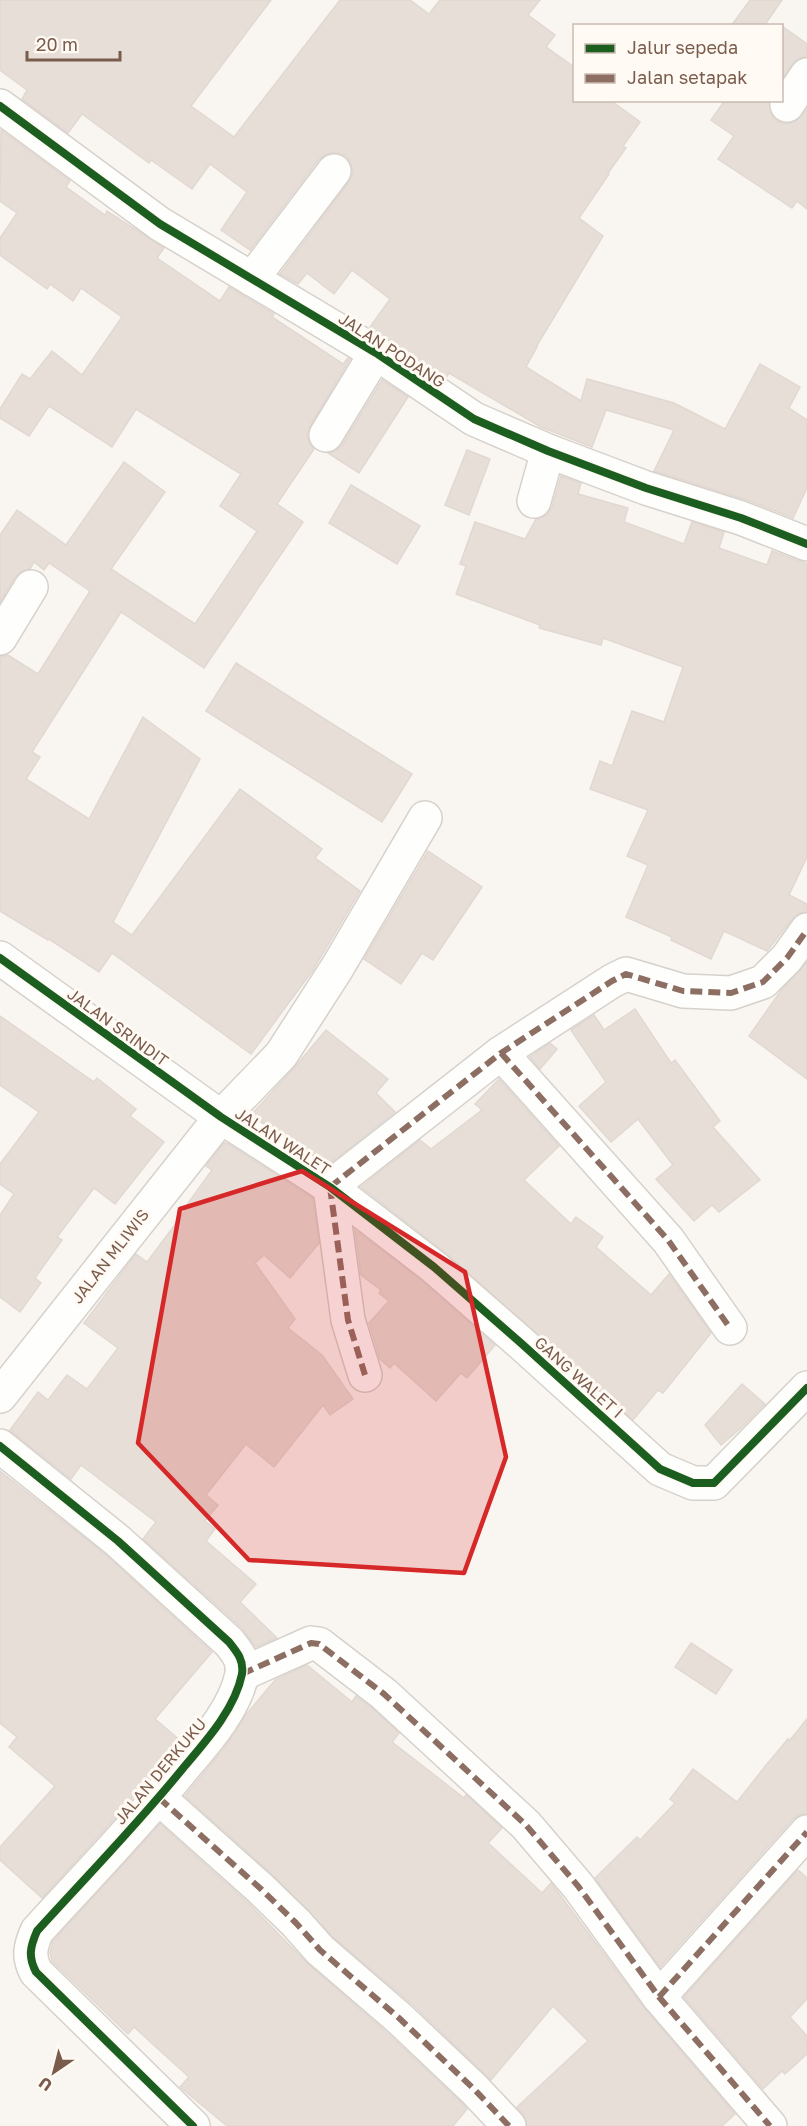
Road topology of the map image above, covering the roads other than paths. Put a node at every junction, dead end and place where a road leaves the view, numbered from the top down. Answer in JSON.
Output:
{"nodes":[{"id":1,"x":807,"y":75,"type":"edge"},
{"id":2,"x":787,"y":105,"type":"dead end"},
{"id":3,"x":0,"y":106,"type":"edge"},
{"id":4,"x":334,"y":171,"type":"dead end"},
{"id":5,"x":252,"y":279,"type":"junction"},
{"id":6,"x":376,"y":352,"type":"junction"},
{"id":7,"x":326,"y":435,"type":"dead end"},
{"id":8,"x":548,"y":452,"type":"junction"},
{"id":9,"x":534,"y":501,"type":"dead end"},
{"id":10,"x":807,"y":544,"type":"edge"},
{"id":11,"x":31,"y":587,"type":"dead end"},
{"id":12,"x":0,"y":638,"type":"edge"},
{"id":13,"x":425,"y":818,"type":"dead end"},
{"id":14,"x":807,"y":930,"type":"edge"},
{"id":15,"x":0,"y":958,"type":"edge"},
{"id":16,"x":501,"y":1053,"type":"junction"},
{"id":17,"x":221,"y":1117,"type":"junction"},
{"id":18,"x":330,"y":1187,"type":"junction"},
{"id":19,"x":730,"y":1329,"type":"dead end"},
{"id":20,"x":365,"y":1375,"type":"dead end"},
{"id":21,"x":807,"y":1388,"type":"edge"},
{"id":22,"x":0,"y":1395,"type":"edge"},
{"id":23,"x":0,"y":1446,"type":"edge"},
{"id":24,"x":242,"y":1674,"type":"junction"},
{"id":25,"x":159,"y":1798,"type":"junction"},
{"id":26,"x":807,"y":1832,"type":"edge"},
{"id":27,"x":659,"y":1997,"type":"junction"},
{"id":28,"x":193,"y":2126,"type":"edge"},
{"id":29,"x":509,"y":2126,"type":"edge"},
{"id":30,"x":770,"y":2126,"type":"edge"}],
"edges":[{"from":1,"to":2,"type":"street"},
{"from":3,"to":5,"type":"street","name":"JALAN PODANG"},
{"from":4,"to":5,"type":"street"},
{"from":5,"to":6,"type":"street","name":"JALAN PODANG"},
{"from":6,"to":7,"type":"street"},
{"from":6,"to":8,"type":"street","name":"JALAN PODANG"},
{"from":8,"to":9,"type":"street"},
{"from":8,"to":10,"type":"street","name":"JALAN PODANG"},
{"from":11,"to":12,"type":"street"},
{"from":13,"to":17,"type":"street","name":"JALAN MLIWIS"},
{"from":14,"to":16,"type":"street","name":"JALAN WALET"},
{"from":15,"to":17,"type":"street","name":"JALAN SRINDIT"},
{"from":16,"to":18,"type":"street","name":"JALAN WALET"},
{"from":16,"to":19,"type":"street"},
{"from":17,"to":18,"type":"street","name":"JALAN WALET"},
{"from":17,"to":22,"type":"street","name":"JALAN MLIWIS"},
{"from":18,"to":20,"type":"street"},
{"from":18,"to":21,"type":"street","name":"GANG WALET I"},
{"from":23,"to":24,"type":"street"},
{"from":24,"to":25,"type":"street","name":"JALAN DERKUKU"},
{"from":24,"to":27,"type":"street"},
{"from":25,"to":28,"type":"street","name":"JALAN DERKUKU"},
{"from":25,"to":29,"type":"street"},
{"from":26,"to":27,"type":"street"},
{"from":27,"to":30,"type":"street"}]}
